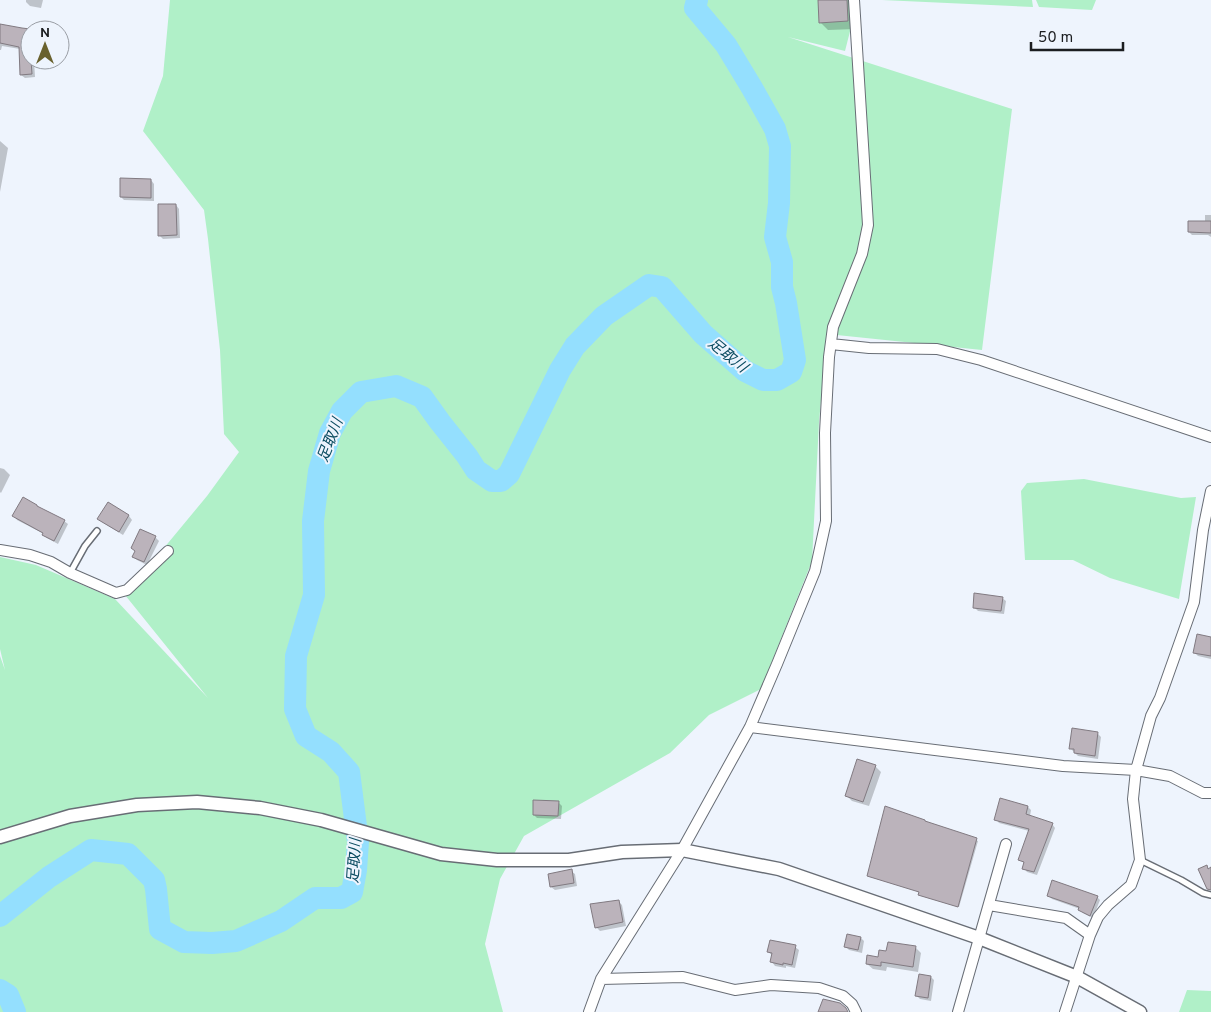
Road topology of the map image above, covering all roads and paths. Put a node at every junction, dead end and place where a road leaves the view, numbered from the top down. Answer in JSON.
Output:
{"nodes":[{"id":1,"x":854,"y":0,"type":"edge"},
{"id":2,"x":831,"y":344,"type":"junction"},
{"id":3,"x":1211,"y":438,"type":"edge"},
{"id":4,"x":1211,"y":491,"type":"edge"},
{"id":5,"x":97,"y":531,"type":"dead end"},
{"id":6,"x":0,"y":550,"type":"edge"},
{"id":7,"x":168,"y":550,"type":"dead end"},
{"id":8,"x":70,"y":573,"type":"junction"},
{"id":9,"x":750,"y":727,"type":"junction"},
{"id":10,"x":1136,"y":770,"type":"junction"},
{"id":11,"x":1211,"y":793,"type":"edge"},
{"id":12,"x":0,"y":837,"type":"edge"},
{"id":13,"x":1006,"y":844,"type":"dead end"},
{"id":14,"x":682,"y":850,"type":"junction"},
{"id":15,"x":1140,"y":860,"type":"junction"},
{"id":16,"x":1211,"y":896,"type":"edge"},
{"id":17,"x":989,"y":906,"type":"junction"},
{"id":18,"x":1090,"y":935,"type":"junction"},
{"id":19,"x":979,"y":938,"type":"junction"},
{"id":20,"x":1077,"y":978,"type":"junction"},
{"id":21,"x":601,"y":979,"type":"junction"},
{"id":22,"x":589,"y":1012,"type":"edge"},
{"id":23,"x":856,"y":1012,"type":"edge"},
{"id":24,"x":958,"y":1012,"type":"edge"},
{"id":25,"x":1065,"y":1012,"type":"edge"},
{"id":26,"x":1140,"y":1012,"type":"edge"}],
"edges":[{"from":1,"to":2,"type":"street"},
{"from":2,"to":3,"type":"street"},
{"from":2,"to":9,"type":"street"},
{"from":4,"to":10,"type":"street"},
{"from":5,"to":8,"type":"lane"},
{"from":6,"to":8,"type":"street"},
{"from":7,"to":8,"type":"street"},
{"from":9,"to":10,"type":"street"},
{"from":9,"to":14,"type":"street"},
{"from":10,"to":11,"type":"street"},
{"from":10,"to":15,"type":"street"},
{"from":12,"to":14,"type":"street"},
{"from":13,"to":17,"type":"street"},
{"from":14,"to":19,"type":"street"},
{"from":14,"to":21,"type":"street"},
{"from":15,"to":16,"type":"lane"},
{"from":15,"to":18,"type":"street"},
{"from":17,"to":18,"type":"street"},
{"from":17,"to":19,"type":"street"},
{"from":18,"to":20,"type":"street"},
{"from":19,"to":20,"type":"street"},
{"from":19,"to":24,"type":"street"},
{"from":20,"to":25,"type":"street"},
{"from":20,"to":26,"type":"street"},
{"from":21,"to":22,"type":"street"},
{"from":21,"to":23,"type":"street"}]}
